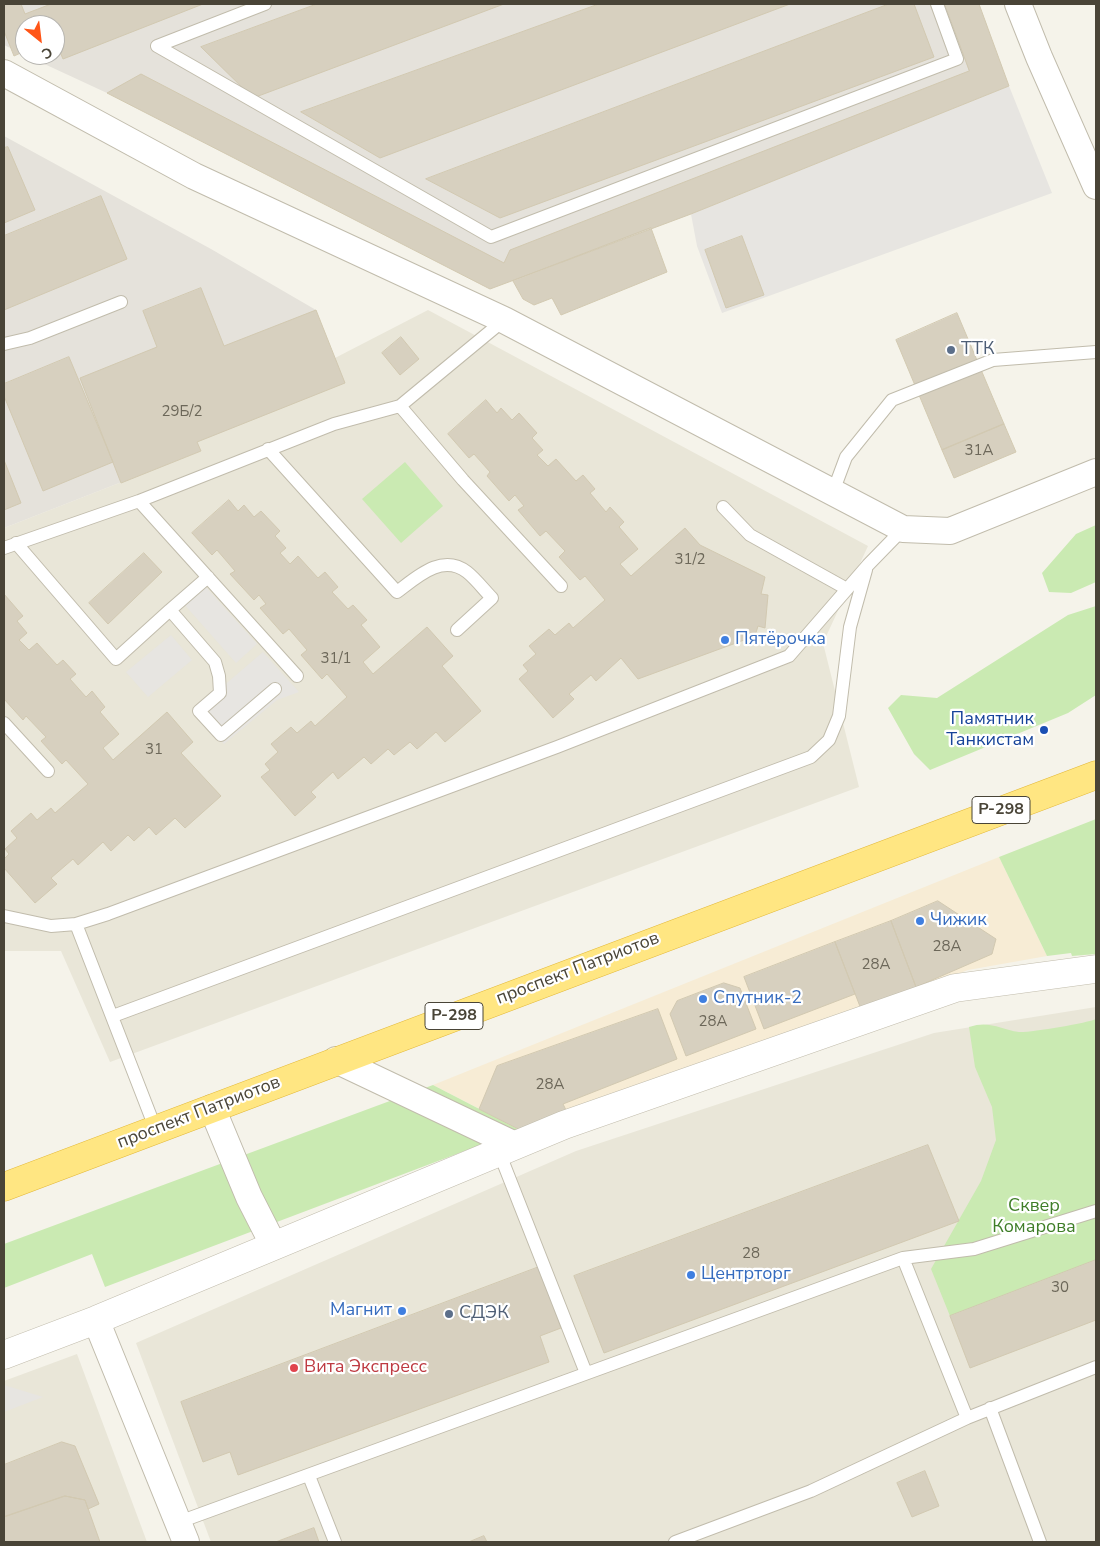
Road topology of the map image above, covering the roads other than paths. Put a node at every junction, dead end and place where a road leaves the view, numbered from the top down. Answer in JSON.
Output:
{"nodes":[{"id":1,"x":264,"y":4,"type":"edge"},
{"id":2,"x":937,"y":4,"type":"edge"},
{"id":3,"x":1018,"y":4,"type":"edge"},
{"id":4,"x":4,"y":73,"type":"edge"},
{"id":5,"x":1096,"y":186,"type":"edge"},
{"id":6,"x":121,"y":302,"type":"dead end"},
{"id":7,"x":504,"y":320,"type":"junction"},
{"id":8,"x":4,"y":344,"type":"edge"},
{"id":9,"x":1096,"y":352,"type":"edge"},
{"id":10,"x":400,"y":406,"type":"junction"},
{"id":11,"x":268,"y":448,"type":"junction"},
{"id":12,"x":1096,"y":472,"type":"edge"},
{"id":13,"x":833,"y":492,"type":"junction"},
{"id":14,"x":139,"y":501,"type":"junction"},
{"id":15,"x":723,"y":507,"type":"dead end"},
{"id":16,"x":903,"y":529,"type":"junction"},
{"id":17,"x":16,"y":543,"type":"junction"},
{"id":18,"x":4,"y":548,"type":"edge"},
{"id":19,"x":868,"y":565,"type":"junction"},
{"id":20,"x":208,"y":577,"type":"junction"},
{"id":21,"x":561,"y":586,"type":"dead end"},
{"id":22,"x":847,"y":588,"type":"junction"},
{"id":23,"x":170,"y":610,"type":"junction"},
{"id":24,"x":457,"y":630,"type":"dead end"},
{"id":25,"x":297,"y":676,"type":"dead end"},
{"id":26,"x":275,"y":689,"type":"dead end"},
{"id":27,"x":4,"y":723,"type":"edge"},
{"id":28,"x":48,"y":771,"type":"dead end"},
{"id":29,"x":1096,"y":775,"type":"edge"},
{"id":30,"x":4,"y":916,"type":"edge"},
{"id":31,"x":76,"y":924,"type":"junction"},
{"id":32,"x":1096,"y":969,"type":"edge"},
{"id":33,"x":113,"y":1016,"type":"junction"},
{"id":34,"x":336,"y":1060,"type":"junction"},
{"id":35,"x":212,"y":1108,"type":"junction"},
{"id":36,"x":156,"y":1130,"type":"junction"},
{"id":37,"x":507,"y":1148,"type":"junction"},
{"id":38,"x":4,"y":1188,"type":"edge"},
{"id":39,"x":1096,"y":1211,"type":"edge"},
{"id":40,"x":274,"y":1246,"type":"junction"},
{"id":41,"x":903,"y":1258,"type":"junction"},
{"id":42,"x":96,"y":1320,"type":"junction"},
{"id":43,"x":4,"y":1356,"type":"edge"},
{"id":44,"x":1096,"y":1367,"type":"edge"},
{"id":45,"x":586,"y":1373,"type":"junction"},
{"id":46,"x":990,"y":1408,"type":"junction"},
{"id":47,"x":966,"y":1418,"type":"junction"},
{"id":48,"x":309,"y":1476,"type":"junction"},
{"id":49,"x":183,"y":1532,"type":"edge"},
{"id":50,"x":335,"y":1542,"type":"edge"},
{"id":51,"x":675,"y":1542,"type":"edge"},
{"id":52,"x":1040,"y":1542,"type":"edge"}],
"edges":[{"from":1,"to":2,"type":"lane"},
{"from":3,"to":5,"type":"street"},
{"from":4,"to":7,"type":"street"},
{"from":6,"to":8,"type":"lane"},
{"from":7,"to":10,"type":"lane"},
{"from":7,"to":13,"type":"street"},
{"from":9,"to":13,"type":"lane"},
{"from":10,"to":11,"type":"lane"},
{"from":10,"to":21,"type":"lane"},
{"from":11,"to":14,"type":"lane"},
{"from":11,"to":24,"type":"lane"},
{"from":12,"to":16,"type":"street"},
{"from":13,"to":16,"type":"street"},
{"from":14,"to":17,"type":"lane"},
{"from":14,"to":20,"type":"lane"},
{"from":15,"to":22,"type":"lane"},
{"from":16,"to":19,"type":"lane"},
{"from":17,"to":18,"type":"lane"},
{"from":17,"to":23,"type":"lane"},
{"from":19,"to":22,"type":"lane"},
{"from":19,"to":33,"type":"lane"},
{"from":20,"to":23,"type":"lane"},
{"from":20,"to":25,"type":"lane"},
{"from":22,"to":31,"type":"lane"},
{"from":23,"to":26,"type":"lane"},
{"from":27,"to":28,"type":"lane"},
{"from":29,"to":34,"type":"highway","name":"проспект Патриотов","number":"Р-298"},
{"from":30,"to":31,"type":"lane"},
{"from":31,"to":33,"type":"lane"},
{"from":32,"to":37,"type":"street"},
{"from":33,"to":36,"type":"lane"},
{"from":34,"to":35,"type":"highway","name":"проспект Патриотов","number":"Р-298"},
{"from":34,"to":37,"type":"street"},
{"from":35,"to":36,"type":"highway","name":"проспект Патриотов","number":"Р-298"},
{"from":35,"to":40,"type":"street"},
{"from":36,"to":38,"type":"highway","name":"проспект Патриотов","number":"Р-298"},
{"from":37,"to":40,"type":"street"},
{"from":37,"to":45,"type":"lane"},
{"from":39,"to":41,"type":"lane"},
{"from":40,"to":42,"type":"street"},
{"from":41,"to":45,"type":"lane"},
{"from":41,"to":47,"type":"lane"},
{"from":42,"to":43,"type":"street"},
{"from":42,"to":49,"type":"street"},
{"from":44,"to":46,"type":"lane"},
{"from":45,"to":48,"type":"lane"},
{"from":46,"to":47,"type":"lane"},
{"from":46,"to":52,"type":"lane"},
{"from":47,"to":51,"type":"lane"},
{"from":48,"to":49,"type":"lane"},
{"from":48,"to":50,"type":"lane"}]}
